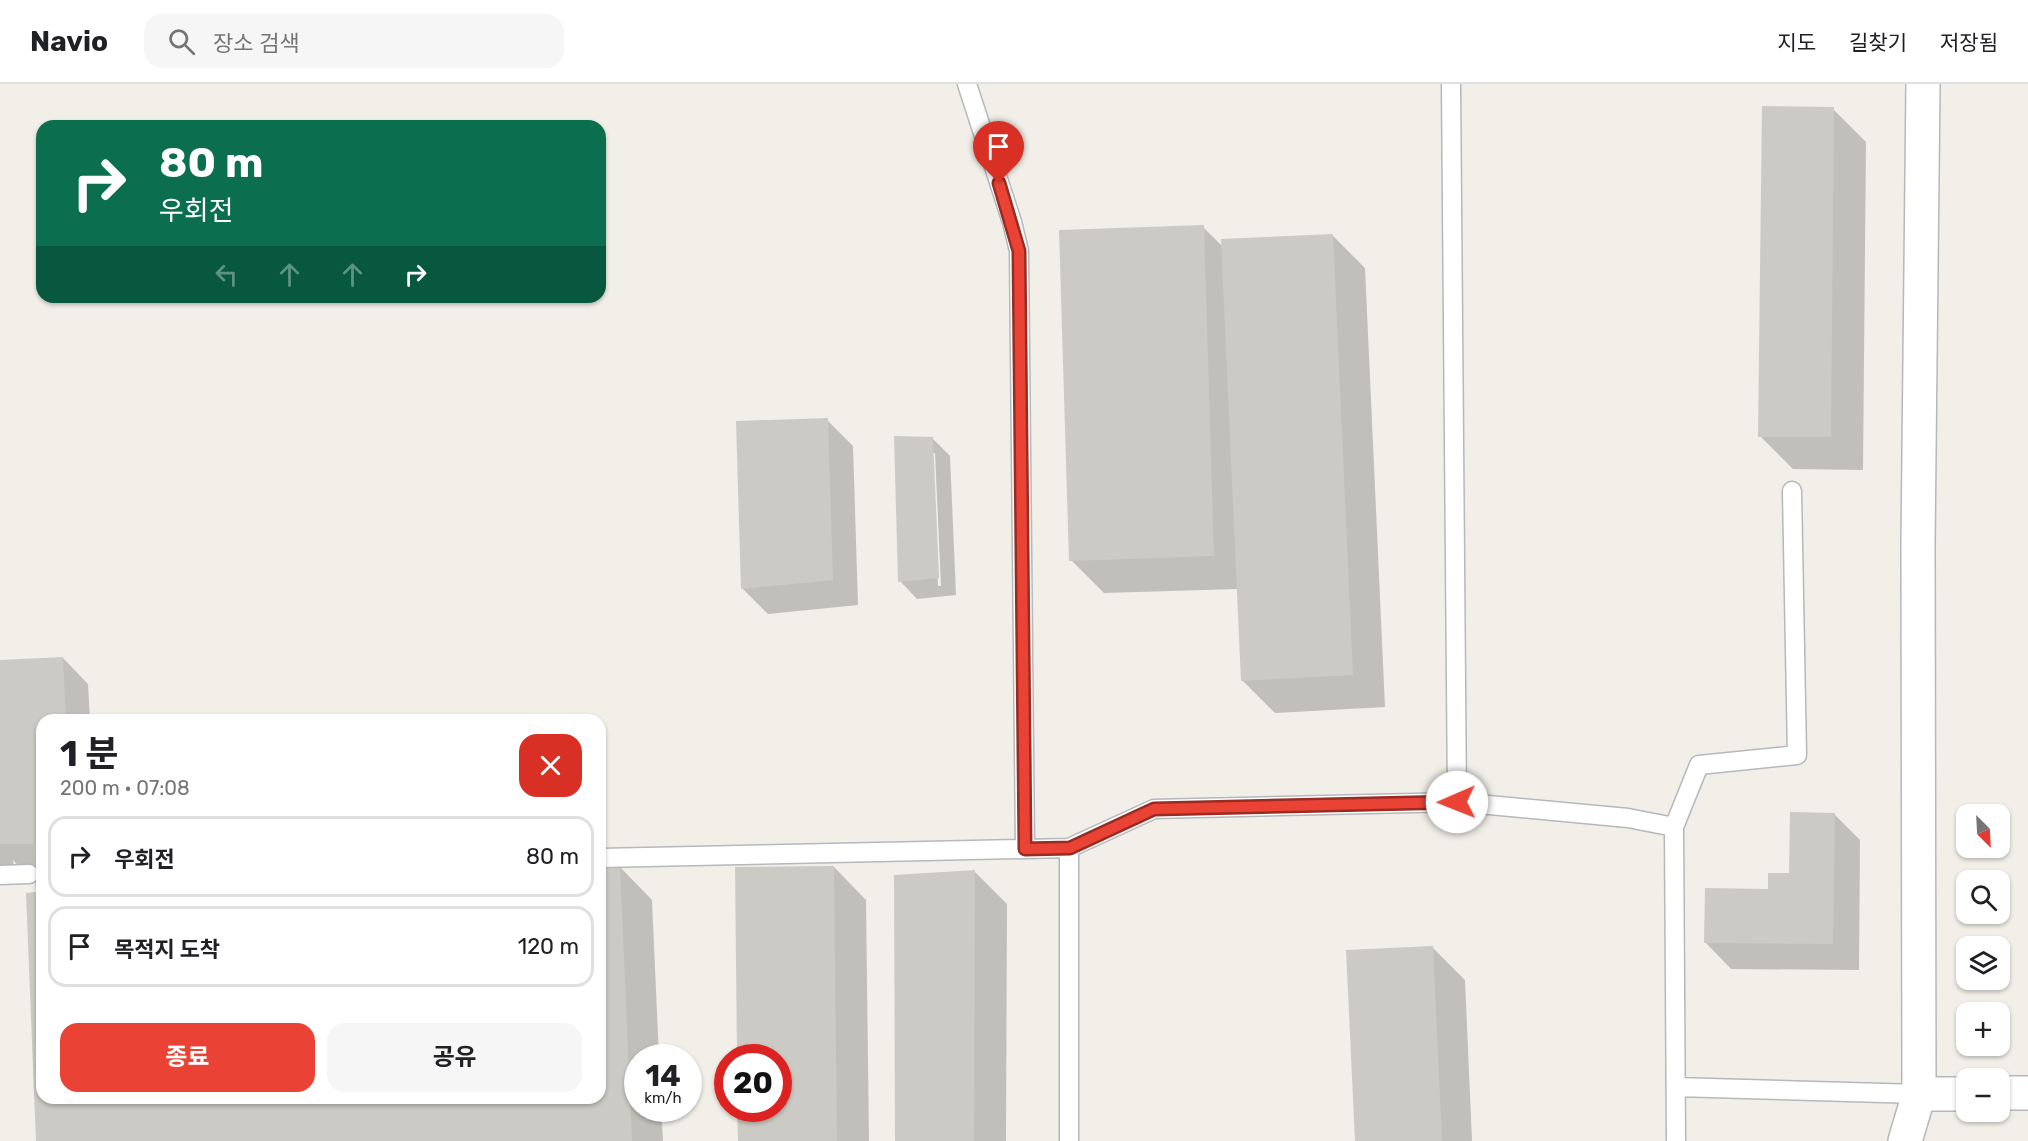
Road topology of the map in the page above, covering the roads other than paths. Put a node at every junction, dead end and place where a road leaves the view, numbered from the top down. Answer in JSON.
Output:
{"nodes":[{"id":1,"x":967,"y":84,"type":"edge"},
{"id":2,"x":1451,"y":84,"type":"edge"},
{"id":3,"x":1923,"y":84,"type":"edge"},
{"id":4,"x":1792,"y":491,"type":"dead end"},
{"id":5,"x":1457,"y":802,"type":"junction"},
{"id":6,"x":1674,"y":827,"type":"junction"},
{"id":7,"x":1070,"y":848,"type":"junction"},
{"id":8,"x":1025,"y":849,"type":"junction"},
{"id":9,"x":606,"y":858,"type":"edge"},
{"id":10,"x":29,"y":874,"type":"dead end"},
{"id":11,"x":0,"y":875,"type":"edge"},
{"id":12,"x":1676,"y":1087,"type":"junction"},
{"id":13,"x":2010,"y":1093,"type":"edge"},
{"id":14,"x":2028,"y":1093,"type":"edge"},
{"id":15,"x":1919,"y":1094,"type":"junction"},
{"id":16,"x":1956,"y":1094,"type":"edge"},
{"id":17,"x":1069,"y":1141,"type":"edge"},
{"id":18,"x":1676,"y":1141,"type":"edge"},
{"id":19,"x":1905,"y":1141,"type":"edge"}],
"edges":[{"from":1,"to":8,"type":"lane"},
{"from":2,"to":5,"type":"lane"},
{"from":3,"to":15,"type":"street"},
{"from":4,"to":6,"type":"lane"},
{"from":5,"to":6,"type":"lane"},
{"from":5,"to":7,"type":"lane"},
{"from":6,"to":12,"type":"lane"},
{"from":7,"to":8,"type":"lane"},
{"from":7,"to":17,"type":"lane"},
{"from":8,"to":9,"type":"lane"},
{"from":10,"to":11,"type":"lane"},
{"from":12,"to":15,"type":"lane"},
{"from":12,"to":18,"type":"lane"},
{"from":13,"to":14,"type":"street"},
{"from":15,"to":16,"type":"street"},
{"from":15,"to":19,"type":"street"}]}
